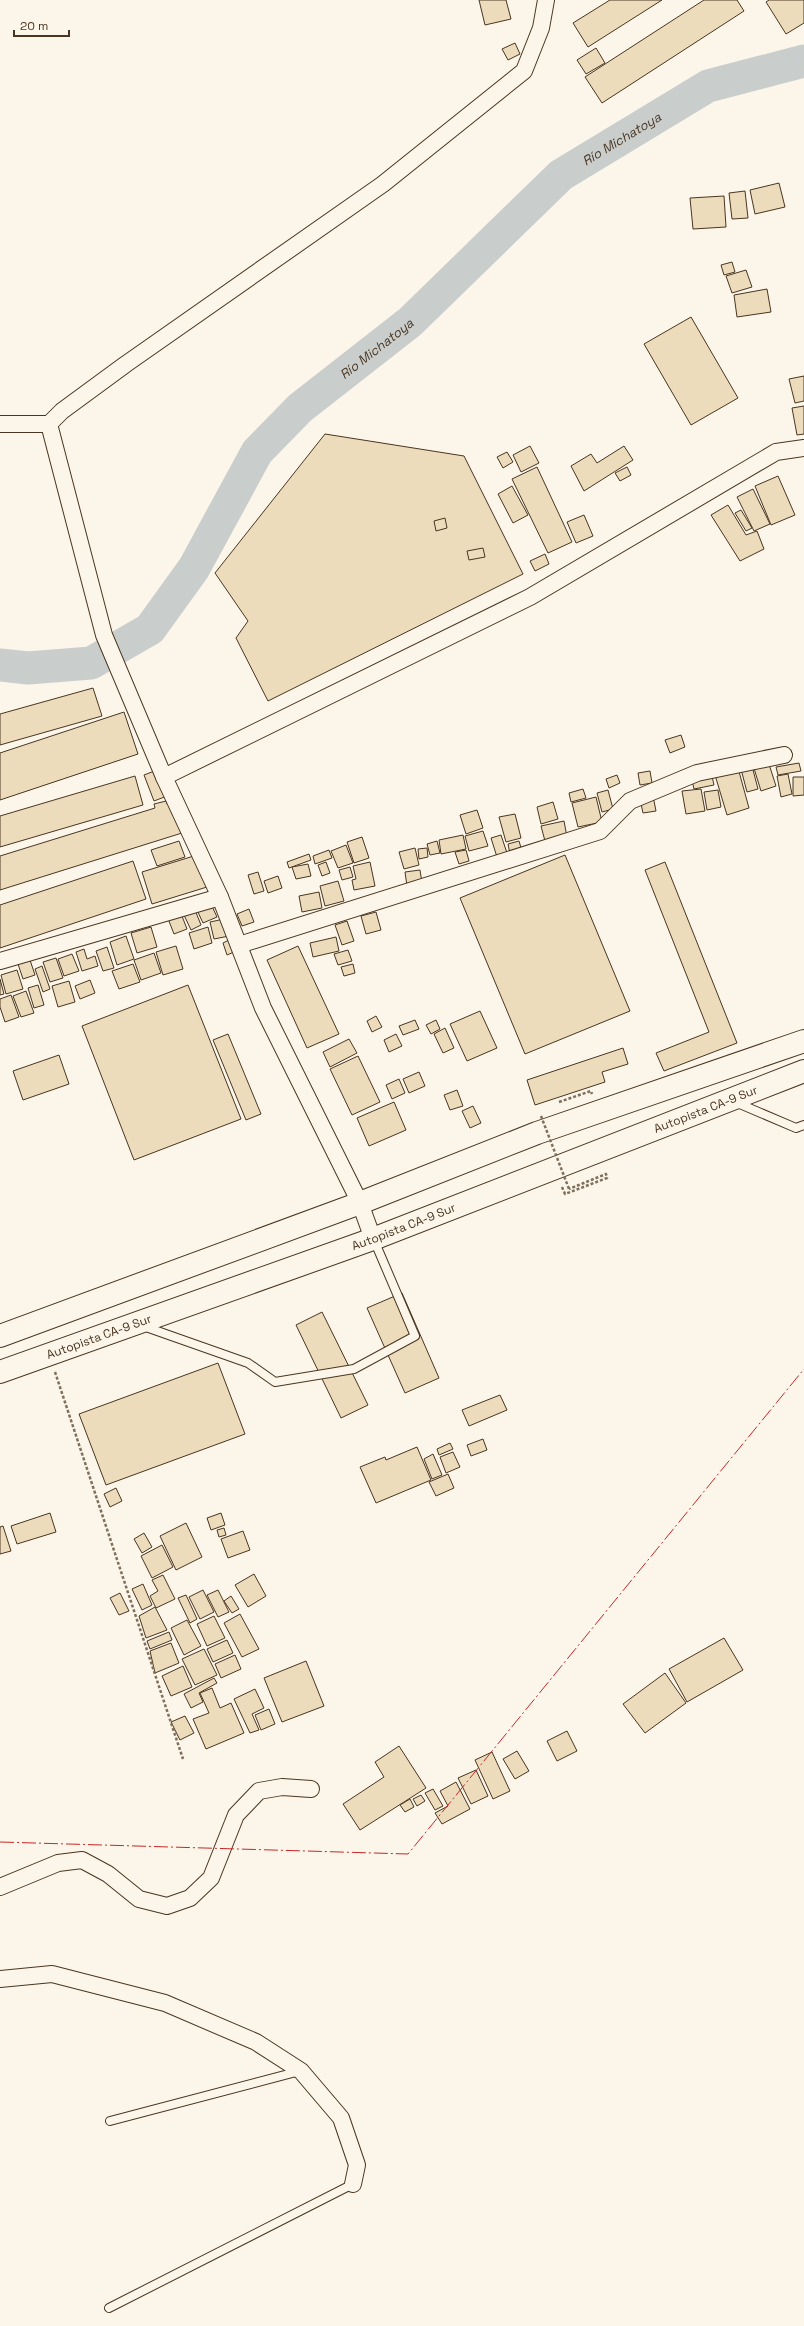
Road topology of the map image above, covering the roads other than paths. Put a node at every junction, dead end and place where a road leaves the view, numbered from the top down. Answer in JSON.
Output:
{"nodes":[{"id":1,"x":546,"y":0,"type":"edge"},
{"id":2,"x":0,"y":424,"type":"edge"},
{"id":3,"x":50,"y":424,"type":"junction"},
{"id":4,"x":804,"y":448,"type":"edge"},
{"id":5,"x":784,"y":755,"type":"dead end"},
{"id":6,"x":164,"y":777,"type":"junction"},
{"id":7,"x":220,"y":897,"type":"junction"},
{"id":8,"x":239,"y":945,"type":"junction"},
{"id":9,"x":0,"y":962,"type":"edge"},
{"id":10,"x":804,"y":1041,"type":"edge"},
{"id":11,"x":804,"y":1071,"type":"edge"},
{"id":12,"x":731,"y":1100,"type":"junction"},
{"id":13,"x":804,"y":1125,"type":"edge"},
{"id":14,"x":360,"y":1203,"type":"junction"},
{"id":15,"x":373,"y":1239,"type":"junction"},
{"id":16,"x":137,"y":1324,"type":"junction"},
{"id":17,"x":0,"y":1336,"type":"edge"},
{"id":18,"x":0,"y":1372,"type":"edge"},
{"id":19,"x":311,"y":1789,"type":"dead end"},
{"id":20,"x":0,"y":1887,"type":"edge"},
{"id":21,"x":0,"y":1979,"type":"edge"},
{"id":22,"x":301,"y":2071,"type":"junction"},
{"id":23,"x":110,"y":2121,"type":"dead end"},
{"id":24,"x":353,"y":2184,"type":"joint"},
{"id":25,"x":109,"y":2308,"type":"dead end"}],
"edges":[{"from":1,"to":3,"type":"street"},
{"from":2,"to":3,"type":"street"},
{"from":3,"to":6,"type":"street"},
{"from":4,"to":6,"type":"street"},
{"from":5,"to":8,"type":"street"},
{"from":6,"to":7,"type":"street"},
{"from":7,"to":8,"type":"street"},
{"from":7,"to":9,"type":"street"},
{"from":8,"to":14,"type":"street"},
{"from":10,"to":14,"type":"highway"},
{"from":11,"to":12,"type":"highway","name":"Autopista CA-9 Sur"},
{"from":12,"to":13,"type":"lane"},
{"from":12,"to":15,"type":"highway","name":"Autopista CA-9 Sur"},
{"from":14,"to":15,"type":"street"},
{"from":14,"to":17,"type":"highway"},
{"from":15,"to":16,"type":"highway","name":"Autopista CA-9 Sur"},
{"from":15,"to":16,"type":"lane"},
{"from":16,"to":18,"type":"highway","name":"Autopista CA-9 Sur"},
{"from":19,"to":20,"type":"street"},
{"from":21,"to":22,"type":"street"},
{"from":22,"to":23,"type":"lane"},
{"from":22,"to":24,"type":"street"},
{"from":24,"to":25,"type":"lane"}]}
